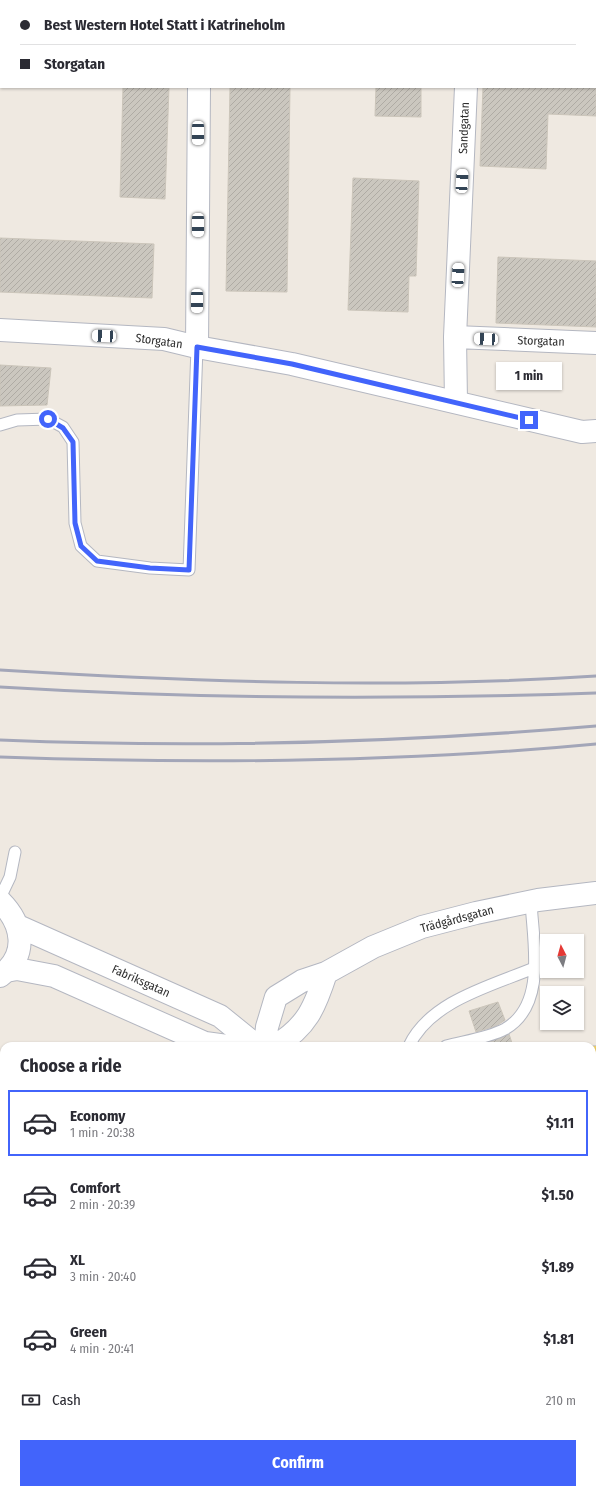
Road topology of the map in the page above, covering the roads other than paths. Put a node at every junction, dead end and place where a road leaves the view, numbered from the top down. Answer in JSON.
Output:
{"nodes":[{"id":1,"x":199,"y":88,"type":"edge"},
{"id":2,"x":466,"y":88,"type":"edge"},
{"id":3,"x":0,"y":330,"type":"edge"},
{"id":4,"x":455,"y":338,"type":"junction"},
{"id":5,"x":596,"y":343,"type":"edge"},
{"id":6,"x":197,"y":347,"type":"junction"},
{"id":7,"x":456,"y":402,"type":"junction"},
{"id":8,"x":0,"y":425,"type":"edge"},
{"id":9,"x":591,"y":434,"type":"edge"},
{"id":10,"x":15,"y":852,"type":"dead end"},
{"id":11,"x":596,"y":893,"type":"edge"},
{"id":12,"x":0,"y":900,"type":"edge"},
{"id":13,"x":531,"y":902,"type":"junction"},
{"id":14,"x":18,"y":926,"type":"junction"},
{"id":15,"x":534,"y":968,"type":"junction"},
{"id":16,"x":326,"y":973,"type":"junction"},
{"id":17,"x":3,"y":974,"type":"edge"},
{"id":18,"x":205,"y":1042,"type":"edge"},
{"id":19,"x":252,"y":1042,"type":"edge"},
{"id":20,"x":266,"y":1042,"type":"edge"},
{"id":21,"x":281,"y":1042,"type":"edge"},
{"id":22,"x":411,"y":1042,"type":"edge"},
{"id":23,"x":463,"y":1042,"type":"edge"}],
"edges":[{"from":1,"to":6,"type":"street"},
{"from":2,"to":4,"type":"street","name":"Sandgatan"},
{"from":3,"to":6,"type":"street","name":"Storgatan"},
{"from":4,"to":5,"type":"street","name":"Storgatan"},
{"from":4,"to":7,"type":"street"},
{"from":6,"to":7,"type":"street","name":"Storgatan"},
{"from":6,"to":8,"type":"lane"},
{"from":7,"to":9,"type":"street","name":"Storgatan"},
{"from":10,"to":12,"type":"lane"},
{"from":11,"to":13,"type":"street","name":"Trädgårdsgatan"},
{"from":12,"to":14,"type":"street"},
{"from":13,"to":15,"type":"lane"},
{"from":13,"to":16,"type":"street","name":"Trädgårdsgatan"},
{"from":14,"to":17,"type":"street"},
{"from":14,"to":19,"type":"street","name":"Fabriksgatan"},
{"from":15,"to":22,"type":"lane"},
{"from":15,"to":23,"type":"lane"},
{"from":16,"to":20,"type":"street","name":"Trädgårdsgatan"},
{"from":16,"to":21,"type":"street"},
{"from":17,"to":18,"type":"street"}]}
